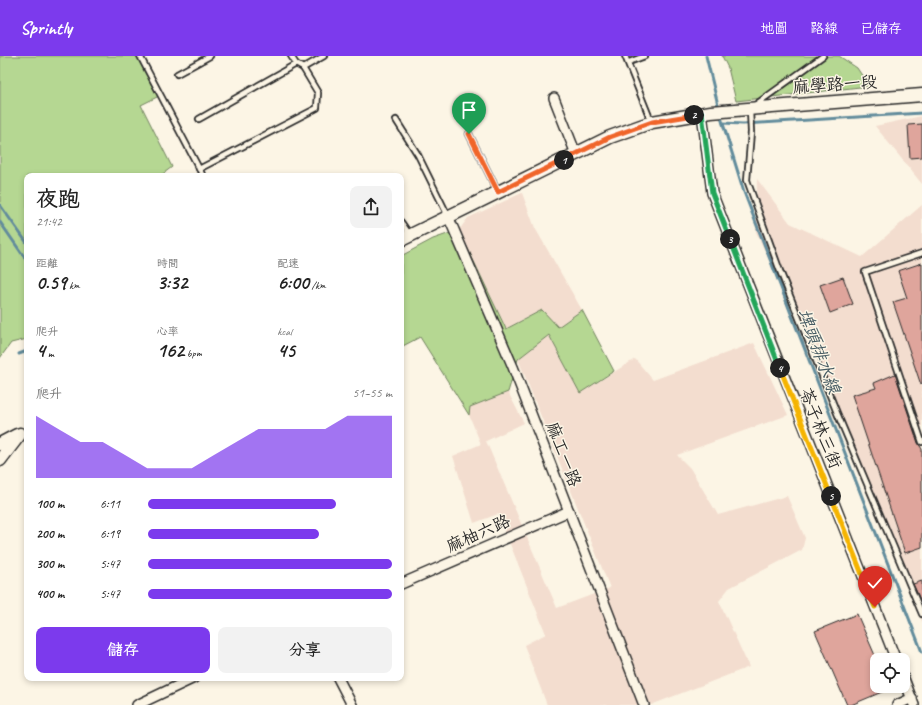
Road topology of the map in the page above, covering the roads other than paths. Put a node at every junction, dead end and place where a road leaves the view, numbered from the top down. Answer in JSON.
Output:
{"nodes":[{"id":1,"x":140,"y":56,"type":"edge"},
{"id":2,"x":210,"y":56,"type":"edge"},
{"id":3,"x":291,"y":56,"type":"edge"},
{"id":4,"x":324,"y":56,"type":"edge"},
{"id":5,"x":625,"y":56,"type":"edge"},
{"id":6,"x":646,"y":56,"type":"edge"},
{"id":7,"x":823,"y":56,"type":"edge"},
{"id":8,"x":629,"y":62,"type":"junction"},
{"id":9,"x":296,"y":64,"type":"junction"},
{"id":10,"x":303,"y":68,"type":"junction"},
{"id":11,"x":177,"y":74,"type":"dead end"},
{"id":12,"x":922,"y":95,"type":"edge"},
{"id":13,"x":554,"y":98,"type":"dead end"},
{"id":14,"x":750,"y":109,"type":"junction"},
{"id":15,"x":706,"y":112,"type":"junction"},
{"id":16,"x":199,"y":119,"type":"dead end"},
{"id":17,"x":396,"y":120,"type":"dead end"},
{"id":18,"x":652,"y":122,"type":"junction"},
{"id":19,"x":469,"y":134,"type":"dead end"},
{"id":20,"x":576,"y":154,"type":"junction"},
{"id":21,"x":199,"y":169,"type":"junction"},
{"id":22,"x":201,"y":173,"type":"edge"},
{"id":23,"x":498,"y":192,"type":"junction"},
{"id":24,"x":448,"y":216,"type":"junction"},
{"id":25,"x":406,"y":238,"type":"edge"},
{"id":26,"x":922,"y":253,"type":"edge"},
{"id":27,"x":23,"y":432,"type":"edge"},
{"id":28,"x":922,"y":442,"type":"edge"},
{"id":29,"x":0,"y":444,"type":"edge"},
{"id":30,"x":0,"y":460,"type":"edge"},
{"id":31,"x":568,"y":511,"type":"junction"},
{"id":32,"x":404,"y":583,"type":"edge"},
{"id":33,"x":922,"y":614,"type":"edge"},
{"id":34,"x":893,"y":653,"type":"edge"},
{"id":35,"x":188,"y":681,"type":"edge"},
{"id":36,"x":340,"y":681,"type":"edge"},
{"id":37,"x":913,"y":702,"type":"edge"},
{"id":38,"x":137,"y":705,"type":"edge"},
{"id":39,"x":352,"y":705,"type":"edge"},
{"id":40,"x":644,"y":705,"type":"edge"},
{"id":41,"x":897,"y":705,"type":"edge"}],
"edges":[{"from":1,"to":21,"type":"lane"},
{"from":2,"to":11,"type":"lane"},
{"from":3,"to":9,"type":"lane"},
{"from":4,"to":10,"type":"lane"},
{"from":5,"to":8,"type":"lane"},
{"from":6,"to":8,"type":"lane"},
{"from":7,"to":14,"type":"lane"},
{"from":8,"to":18,"type":"lane"},
{"from":9,"to":10,"type":"lane"},
{"from":9,"to":16,"type":"lane"},
{"from":10,"to":21,"type":"lane"},
{"from":12,"to":14,"type":"main road","name":"麻學路一段"},
{"from":13,"to":20,"type":"street"},
{"from":14,"to":15,"type":"main road","name":"麻學路一段"},
{"from":14,"to":33,"type":"lane"},
{"from":15,"to":18,"type":"main road"},
{"from":15,"to":34,"type":"street","name":"苓子林三街"},
{"from":17,"to":24,"type":"lane"},
{"from":18,"to":20,"type":"main road"},
{"from":19,"to":23,"type":"lane"},
{"from":20,"to":23,"type":"main road"},
{"from":21,"to":22,"type":"lane"},
{"from":23,"to":24,"type":"main road"},
{"from":24,"to":25,"type":"main road"},
{"from":24,"to":31,"type":"street","name":"麻工一路"},
{"from":26,"to":28,"type":"lane"},
{"from":27,"to":29,"type":"main road"},
{"from":27,"to":30,"type":"main road"},
{"from":31,"to":32,"type":"street","name":"麻柚六路"},
{"from":31,"to":40,"type":"street","name":"麻工一路"},
{"from":35,"to":38,"type":"street"},
{"from":36,"to":39,"type":"street"},
{"from":37,"to":41,"type":"street"}]}
